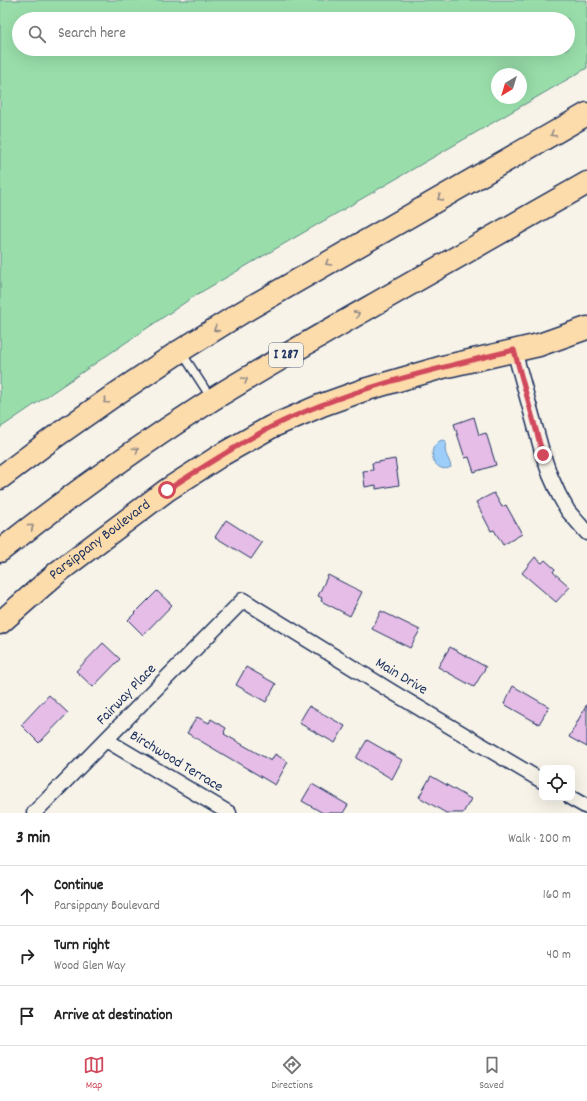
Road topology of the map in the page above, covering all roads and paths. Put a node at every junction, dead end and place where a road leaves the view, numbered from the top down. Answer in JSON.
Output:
{"nodes":[{"id":1,"x":587,"y":114,"type":"edge"},
{"id":2,"x":587,"y":183,"type":"edge"},
{"id":3,"x":587,"y":328,"type":"edge"},
{"id":4,"x":514,"y":350,"type":"junction"},
{"id":5,"x":180,"y":351,"type":"junction"},
{"id":6,"x":212,"y":400,"type":"junction"},
{"id":7,"x":0,"y":478,"type":"edge"},
{"id":8,"x":587,"y":533,"type":"edge"},
{"id":9,"x":0,"y":551,"type":"edge"},
{"id":10,"x":243,"y":600,"type":"joint"},
{"id":11,"x":0,"y":623,"type":"edge"},
{"id":12,"x":106,"y":740,"type":"junction"},
{"id":13,"x":539,"y":779,"type":"edge"},
{"id":14,"x":575,"y":800,"type":"edge"},
{"id":15,"x":587,"y":807,"type":"edge"},
{"id":16,"x":34,"y":813,"type":"edge"},
{"id":17,"x":229,"y":813,"type":"edge"}],
"edges":[{"from":1,"to":5,"type":"main road","one_way":true},
{"from":6,"to":2,"type":"main road","number":"I 287","one_way":true},
{"from":3,"to":4,"type":"main road","name":"Parsippany Boulevard"},
{"from":4,"to":8,"type":"street"},
{"from":4,"to":11,"type":"main road","name":"Parsippany Boulevard"},
{"from":5,"to":6,"type":"lane"},
{"from":5,"to":7,"type":"main road","one_way":true},
{"from":9,"to":6,"type":"main road","number":"I 287","one_way":true},
{"from":10,"to":12,"type":"street","name":"Fairway Place"},
{"from":10,"to":13,"type":"street","name":"Main Drive"},
{"from":12,"to":16,"type":"street","name":"Fairway Place"},
{"from":12,"to":17,"type":"street","name":"Birchwood Terrace"},
{"from":14,"to":15,"type":"street"}]}
